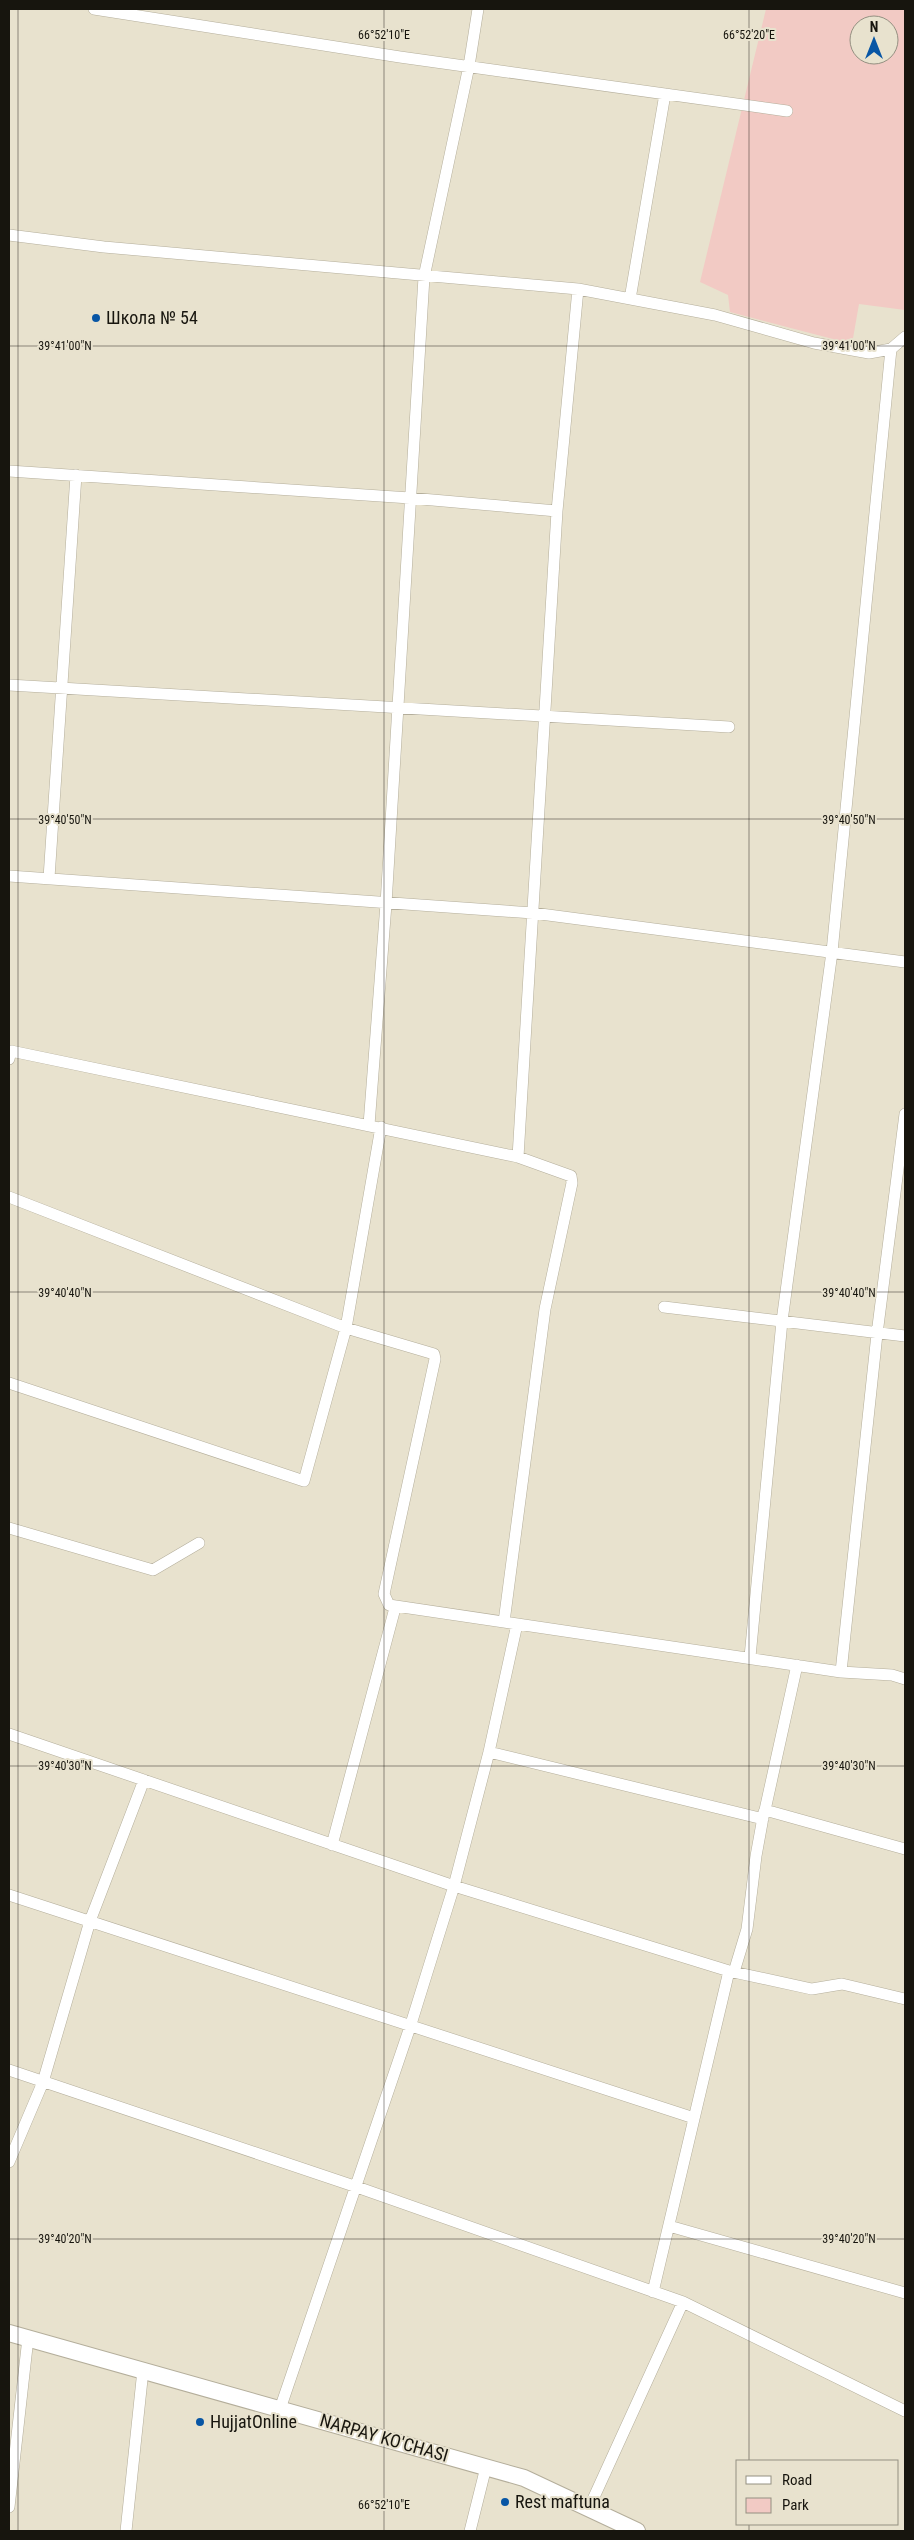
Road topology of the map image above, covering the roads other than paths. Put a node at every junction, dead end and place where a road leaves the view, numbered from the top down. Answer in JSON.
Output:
{"nodes":[{"id":1,"x":94,"y":9,"type":"edge"},
{"id":2,"x":478,"y":9,"type":"edge"},
{"id":3,"x":469,"y":66,"type":"junction"},
{"id":4,"x":665,"y":94,"type":"junction"},
{"id":5,"x":787,"y":111,"type":"dead end"},
{"id":6,"x":9,"y":234,"type":"edge"},
{"id":7,"x":424,"y":277,"type":"junction"},
{"id":8,"x":578,"y":289,"type":"junction"},
{"id":9,"x":630,"y":299,"type":"junction"},
{"id":10,"x":905,"y":337,"type":"edge"},
{"id":11,"x":891,"y":349,"type":"junction"},
{"id":12,"x":9,"y":471,"type":"edge"},
{"id":13,"x":76,"y":475,"type":"junction"},
{"id":14,"x":410,"y":498,"type":"junction"},
{"id":15,"x":557,"y":511,"type":"junction"},
{"id":16,"x":9,"y":685,"type":"edge"},
{"id":17,"x":60,"y":688,"type":"junction"},
{"id":18,"x":398,"y":709,"type":"junction"},
{"id":19,"x":546,"y":716,"type":"junction"},
{"id":20,"x":729,"y":727,"type":"dead end"},
{"id":21,"x":9,"y":876,"type":"edge"},
{"id":22,"x":49,"y":878,"type":"junction"},
{"id":23,"x":386,"y":904,"type":"junction"},
{"id":24,"x":533,"y":913,"type":"junction"},
{"id":25,"x":832,"y":952,"type":"junction"},
{"id":26,"x":905,"y":962,"type":"edge"},
{"id":27,"x":9,"y":1059,"type":"edge"},
{"id":28,"x":905,"y":1114,"type":"edge"},
{"id":29,"x":375,"y":1126,"type":"junction"},
{"id":30,"x":518,"y":1157,"type":"junction"},
{"id":31,"x":9,"y":1197,"type":"edge"},
{"id":32,"x":664,"y":1307,"type":"dead end"},
{"id":33,"x":782,"y":1321,"type":"junction"},
{"id":34,"x":346,"y":1328,"type":"junction"},
{"id":35,"x":877,"y":1334,"type":"junction"},
{"id":36,"x":905,"y":1336,"type":"edge"},
{"id":37,"x":9,"y":1383,"type":"edge"},
{"id":38,"x":9,"y":1528,"type":"edge"},
{"id":39,"x":198,"y":1542,"type":"dead end"},
{"id":40,"x":395,"y":1608,"type":"junction"},
{"id":41,"x":504,"y":1622,"type":"junction"},
{"id":42,"x":517,"y":1624,"type":"junction"},
{"id":43,"x":750,"y":1657,"type":"junction"},
{"id":44,"x":797,"y":1665,"type":"junction"},
{"id":45,"x":841,"y":1672,"type":"junction"},
{"id":46,"x":905,"y":1679,"type":"edge"},
{"id":47,"x":9,"y":1734,"type":"edge"},
{"id":48,"x":488,"y":1752,"type":"junction"},
{"id":49,"x":144,"y":1780,"type":"junction"},
{"id":50,"x":764,"y":1814,"type":"junction"},
{"id":51,"x":332,"y":1846,"type":"junction"},
{"id":52,"x":905,"y":1849,"type":"edge"},
{"id":53,"x":454,"y":1886,"type":"junction"},
{"id":54,"x":9,"y":1895,"type":"edge"},
{"id":55,"x":90,"y":1921,"type":"junction"},
{"id":56,"x":732,"y":1971,"type":"junction"},
{"id":57,"x":905,"y":1999,"type":"edge"},
{"id":58,"x":411,"y":2024,"type":"junction"},
{"id":59,"x":9,"y":2070,"type":"edge"},
{"id":60,"x":43,"y":2082,"type":"junction"},
{"id":61,"x":694,"y":2118,"type":"junction"},
{"id":62,"x":9,"y":2162,"type":"edge"},
{"id":63,"x":354,"y":2186,"type":"junction"},
{"id":64,"x":669,"y":2226,"type":"junction"},
{"id":65,"x":653,"y":2292,"type":"junction"},
{"id":66,"x":905,"y":2293,"type":"edge"},
{"id":67,"x":683,"y":2302,"type":"junction"},
{"id":68,"x":9,"y":2332,"type":"edge"},
{"id":69,"x":28,"y":2338,"type":"junction"},
{"id":70,"x":143,"y":2370,"type":"junction"},
{"id":71,"x":280,"y":2409,"type":"junction"},
{"id":72,"x":905,"y":2411,"type":"edge"},
{"id":73,"x":486,"y":2467,"type":"junction"},
{"id":74,"x":9,"y":2507,"type":"edge"},
{"id":75,"x":589,"y":2508,"type":"junction"},
{"id":76,"x":126,"y":2531,"type":"edge"},
{"id":77,"x":470,"y":2531,"type":"edge"},
{"id":78,"x":637,"y":2531,"type":"edge"}],
"edges":[{"from":1,"to":3,"type":"street"},
{"from":2,"to":3,"type":"street"},
{"from":3,"to":4,"type":"street"},
{"from":3,"to":7,"type":"street"},
{"from":4,"to":5,"type":"street"},
{"from":4,"to":9,"type":"street"},
{"from":6,"to":7,"type":"street"},
{"from":7,"to":8,"type":"street"},
{"from":7,"to":14,"type":"street"},
{"from":8,"to":9,"type":"street"},
{"from":8,"to":15,"type":"street"},
{"from":9,"to":11,"type":"street"},
{"from":10,"to":11,"type":"street"},
{"from":11,"to":25,"type":"street"},
{"from":12,"to":13,"type":"street"},
{"from":13,"to":14,"type":"street"},
{"from":13,"to":17,"type":"street"},
{"from":14,"to":15,"type":"street"},
{"from":14,"to":18,"type":"street"},
{"from":15,"to":19,"type":"street"},
{"from":16,"to":17,"type":"street"},
{"from":17,"to":18,"type":"street"},
{"from":17,"to":22,"type":"street"},
{"from":18,"to":19,"type":"street"},
{"from":18,"to":23,"type":"street"},
{"from":19,"to":20,"type":"street"},
{"from":19,"to":24,"type":"street"},
{"from":21,"to":22,"type":"street"},
{"from":22,"to":23,"type":"street"},
{"from":23,"to":24,"type":"street"},
{"from":23,"to":29,"type":"street"},
{"from":24,"to":25,"type":"street"},
{"from":24,"to":30,"type":"street"},
{"from":25,"to":26,"type":"street"},
{"from":25,"to":33,"type":"street"},
{"from":27,"to":29,"type":"street"},
{"from":28,"to":35,"type":"street"},
{"from":29,"to":30,"type":"street"},
{"from":29,"to":34,"type":"street"},
{"from":30,"to":41,"type":"street"},
{"from":31,"to":34,"type":"street"},
{"from":32,"to":33,"type":"street"},
{"from":33,"to":35,"type":"street"},
{"from":33,"to":43,"type":"street"},
{"from":34,"to":37,"type":"street"},
{"from":34,"to":40,"type":"street"},
{"from":35,"to":36,"type":"street"},
{"from":35,"to":45,"type":"street"},
{"from":38,"to":39,"type":"street"},
{"from":40,"to":41,"type":"street"},
{"from":40,"to":51,"type":"street"},
{"from":41,"to":42,"type":"street"},
{"from":42,"to":43,"type":"street"},
{"from":42,"to":48,"type":"street"},
{"from":43,"to":44,"type":"street"},
{"from":44,"to":45,"type":"street"},
{"from":44,"to":50,"type":"street"},
{"from":45,"to":46,"type":"street"},
{"from":47,"to":49,"type":"street"},
{"from":48,"to":50,"type":"street"},
{"from":48,"to":53,"type":"street"},
{"from":49,"to":51,"type":"street"},
{"from":49,"to":55,"type":"street"},
{"from":50,"to":52,"type":"street"},
{"from":50,"to":56,"type":"street"},
{"from":51,"to":53,"type":"street"},
{"from":53,"to":56,"type":"street"},
{"from":53,"to":58,"type":"street"},
{"from":54,"to":55,"type":"street"},
{"from":55,"to":58,"type":"street"},
{"from":55,"to":60,"type":"street"},
{"from":56,"to":57,"type":"street"},
{"from":56,"to":61,"type":"street"},
{"from":58,"to":61,"type":"street"},
{"from":58,"to":63,"type":"street"},
{"from":59,"to":60,"type":"street"},
{"from":60,"to":62,"type":"street"},
{"from":60,"to":63,"type":"street"},
{"from":61,"to":64,"type":"street"},
{"from":63,"to":65,"type":"street"},
{"from":63,"to":71,"type":"street"},
{"from":64,"to":65,"type":"street"},
{"from":64,"to":66,"type":"street"},
{"from":65,"to":67,"type":"street"},
{"from":67,"to":72,"type":"street"},
{"from":67,"to":75,"type":"street"},
{"from":68,"to":69,"type":"main road","name":"NARPAY KO'CHASI"},
{"from":69,"to":70,"type":"main road","name":"NARPAY KO'CHASI"},
{"from":69,"to":74,"type":"street"},
{"from":70,"to":71,"type":"main road","name":"NARPAY KO'CHASI"},
{"from":70,"to":76,"type":"street"},
{"from":71,"to":73,"type":"main road","name":"NARPAY KO'CHASI"},
{"from":73,"to":75,"type":"main road","name":"NARPAY KO'CHASI"},
{"from":73,"to":77,"type":"street"},
{"from":75,"to":78,"type":"main road","name":"NARPAY KO'CHASI"}]}
